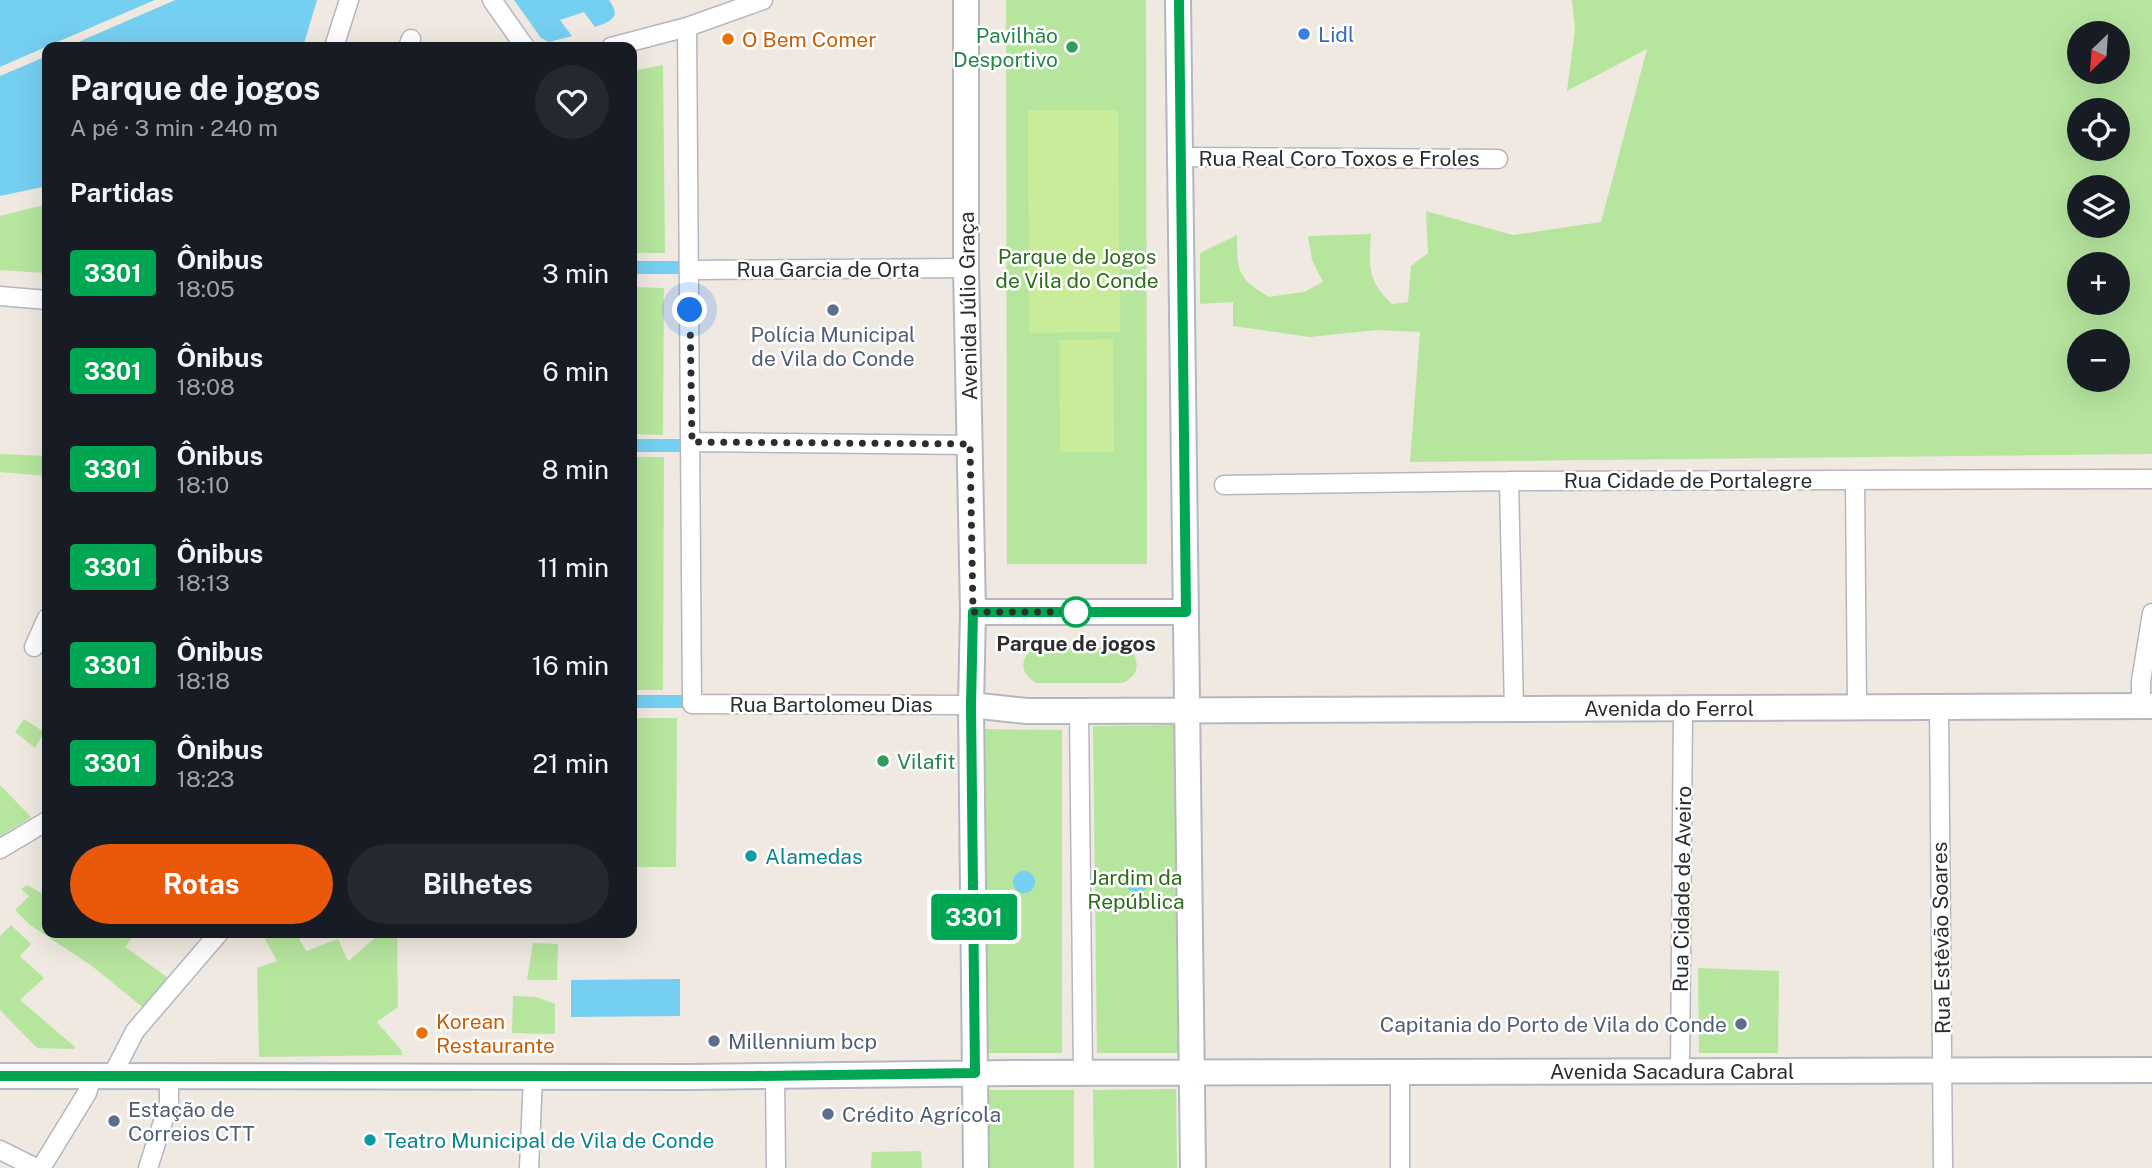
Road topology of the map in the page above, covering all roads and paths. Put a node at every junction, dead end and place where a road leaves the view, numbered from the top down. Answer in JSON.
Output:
{"nodes":[{"id":1,"x":349,"y":0,"type":"edge"},
{"id":2,"x":492,"y":0,"type":"edge"},
{"id":3,"x":763,"y":0,"type":"edge"},
{"id":4,"x":966,"y":0,"type":"edge"},
{"id":5,"x":1178,"y":0,"type":"edge"},
{"id":6,"x":725,"y":6,"type":"edge"},
{"id":7,"x":687,"y":27,"type":"junction"},
{"id":8,"x":336,"y":42,"type":"edge"},
{"id":9,"x":521,"y":42,"type":"edge"},
{"id":10,"x":630,"y":42,"type":"edge"},
{"id":11,"x":1180,"y":157,"type":"junction"},
{"id":12,"x":1498,"y":159,"type":"dead end"},
{"id":13,"x":966,"y":268,"type":"junction"},
{"id":14,"x":690,"y":270,"type":"junction"},
{"id":15,"x":0,"y":296,"type":"edge"},
{"id":16,"x":42,"y":300,"type":"edge"},
{"id":17,"x":692,"y":442,"type":"junction"},
{"id":18,"x":970,"y":444,"type":"junction"},
{"id":19,"x":2152,"y":479,"type":"edge"},
{"id":20,"x":1855,"y":480,"type":"junction"},
{"id":21,"x":1510,"y":481,"type":"junction"},
{"id":22,"x":1224,"y":485,"type":"dead end"},
{"id":23,"x":973,"y":612,"type":"junction"},
{"id":24,"x":1186,"y":612,"type":"junction"},
{"id":25,"x":2152,"y":613,"type":"edge"},
{"id":26,"x":42,"y":629,"type":"edge"},
{"id":27,"x":34,"y":647,"type":"dead end"},
{"id":28,"x":971,"y":705,"type":"junction"},
{"id":29,"x":2146,"y":706,"type":"edge"},
{"id":30,"x":1939,"y":707,"type":"junction"},
{"id":31,"x":1683,"y":708,"type":"junction"},
{"id":32,"x":1857,"y":708,"type":"junction"},
{"id":33,"x":1514,"y":709,"type":"junction"},
{"id":34,"x":1187,"y":710,"type":"junction"},
{"id":35,"x":1079,"y":711,"type":"junction"},
{"id":36,"x":42,"y":824,"type":"edge"},
{"id":37,"x":0,"y":849,"type":"edge"},
{"id":38,"x":215,"y":938,"type":"edge"},
{"id":39,"x":2152,"y":1070,"type":"edge"},
{"id":40,"x":1680,"y":1071,"type":"junction"},
{"id":41,"x":1943,"y":1071,"type":"junction"},
{"id":42,"x":1192,"y":1072,"type":"junction"},
{"id":43,"x":975,"y":1073,"type":"junction"},
{"id":44,"x":1083,"y":1073,"type":"junction"},
{"id":45,"x":1400,"y":1073,"type":"junction"},
{"id":46,"x":0,"y":1076,"type":"edge"},
{"id":47,"x":102,"y":1076,"type":"junction"},
{"id":48,"x":169,"y":1076,"type":"junction"},
{"id":49,"x":533,"y":1076,"type":"junction"},
{"id":50,"x":775,"y":1076,"type":"junction"},
{"id":51,"x":0,"y":1150,"type":"edge"},
{"id":52,"x":39,"y":1168,"type":"edge"},
{"id":53,"x":148,"y":1168,"type":"edge"},
{"id":54,"x":529,"y":1168,"type":"edge"},
{"id":55,"x":776,"y":1168,"type":"edge"},
{"id":56,"x":976,"y":1168,"type":"edge"},
{"id":57,"x":1193,"y":1168,"type":"edge"},
{"id":58,"x":1400,"y":1168,"type":"edge"},
{"id":59,"x":1943,"y":1168,"type":"edge"}],
"edges":[{"from":1,"to":8,"type":"street"},
{"from":2,"to":9,"type":"street"},
{"from":3,"to":6,"type":"street"},
{"from":4,"to":13,"type":"street","name":"Avenida Júlio Graça"},
{"from":5,"to":11,"type":"street"},
{"from":6,"to":7,"type":"street"},
{"from":7,"to":10,"type":"street"},
{"from":7,"to":14,"type":"street"},
{"from":11,"to":12,"type":"street","name":"Rua Real Coro Toxos e Froles"},
{"from":11,"to":24,"type":"street"},
{"from":13,"to":14,"type":"street","name":"Rua Garcia de Orta"},
{"from":13,"to":18,"type":"street","name":"Avenida Júlio Graça"},
{"from":14,"to":17,"type":"street"},
{"from":15,"to":16,"type":"street"},
{"from":17,"to":18,"type":"street"},
{"from":17,"to":28,"type":"street","name":"Rua Bartolomeu Dias"},
{"from":18,"to":23,"type":"street","name":"Avenida Júlio Graça"},
{"from":19,"to":20,"type":"street","name":"Rua Cidade de Portalegre"},
{"from":20,"to":21,"type":"street","name":"Rua Cidade de Portalegre"},
{"from":20,"to":32,"type":"street"},
{"from":21,"to":22,"type":"street","name":"Rua Cidade de Portalegre"},
{"from":21,"to":33,"type":"street"},
{"from":23,"to":24,"type":"street"},
{"from":23,"to":28,"type":"street","name":"Avenida Júlio Graça"},
{"from":24,"to":34,"type":"street"},
{"from":25,"to":29,"type":"street"},
{"from":26,"to":27,"type":"street"},
{"from":28,"to":35,"type":"street"},
{"from":28,"to":43,"type":"street","name":"Avenida Júlio Graça"},
{"from":29,"to":30,"type":"street","name":"Avenida do Ferrol"},
{"from":30,"to":32,"type":"street","name":"Avenida do Ferrol"},
{"from":30,"to":41,"type":"street","name":"Rua Estêvão Soares"},
{"from":31,"to":32,"type":"street","name":"Avenida do Ferrol"},
{"from":31,"to":33,"type":"street","name":"Avenida do Ferrol"},
{"from":31,"to":40,"type":"street","name":"Rua Cidade de Aveiro"},
{"from":33,"to":34,"type":"street","name":"Avenida do Ferrol"},
{"from":34,"to":35,"type":"street"},
{"from":34,"to":42,"type":"street"},
{"from":35,"to":44,"type":"street"},
{"from":36,"to":37,"type":"street"},
{"from":38,"to":47,"type":"street"},
{"from":39,"to":41,"type":"street","name":"Avenida Sacadura Cabral"},
{"from":40,"to":41,"type":"street","name":"Avenida Sacadura Cabral"},
{"from":40,"to":45,"type":"street","name":"Avenida Sacadura Cabral"},
{"from":41,"to":59,"type":"street","name":"Rua Estêvão Soares"},
{"from":42,"to":44,"type":"street"},
{"from":42,"to":45,"type":"street","name":"Avenida Sacadura Cabral"},
{"from":42,"to":57,"type":"street"},
{"from":43,"to":44,"type":"street"},
{"from":43,"to":50,"type":"street"},
{"from":43,"to":56,"type":"street","name":"Avenida Júlio Graça"},
{"from":45,"to":58,"type":"street"},
{"from":46,"to":47,"type":"street"},
{"from":47,"to":48,"type":"street"},
{"from":47,"to":52,"type":"street"},
{"from":48,"to":49,"type":"street"},
{"from":48,"to":53,"type":"street"},
{"from":49,"to":50,"type":"street"},
{"from":49,"to":54,"type":"street"},
{"from":50,"to":55,"type":"street"},
{"from":51,"to":52,"type":"street"}]}
